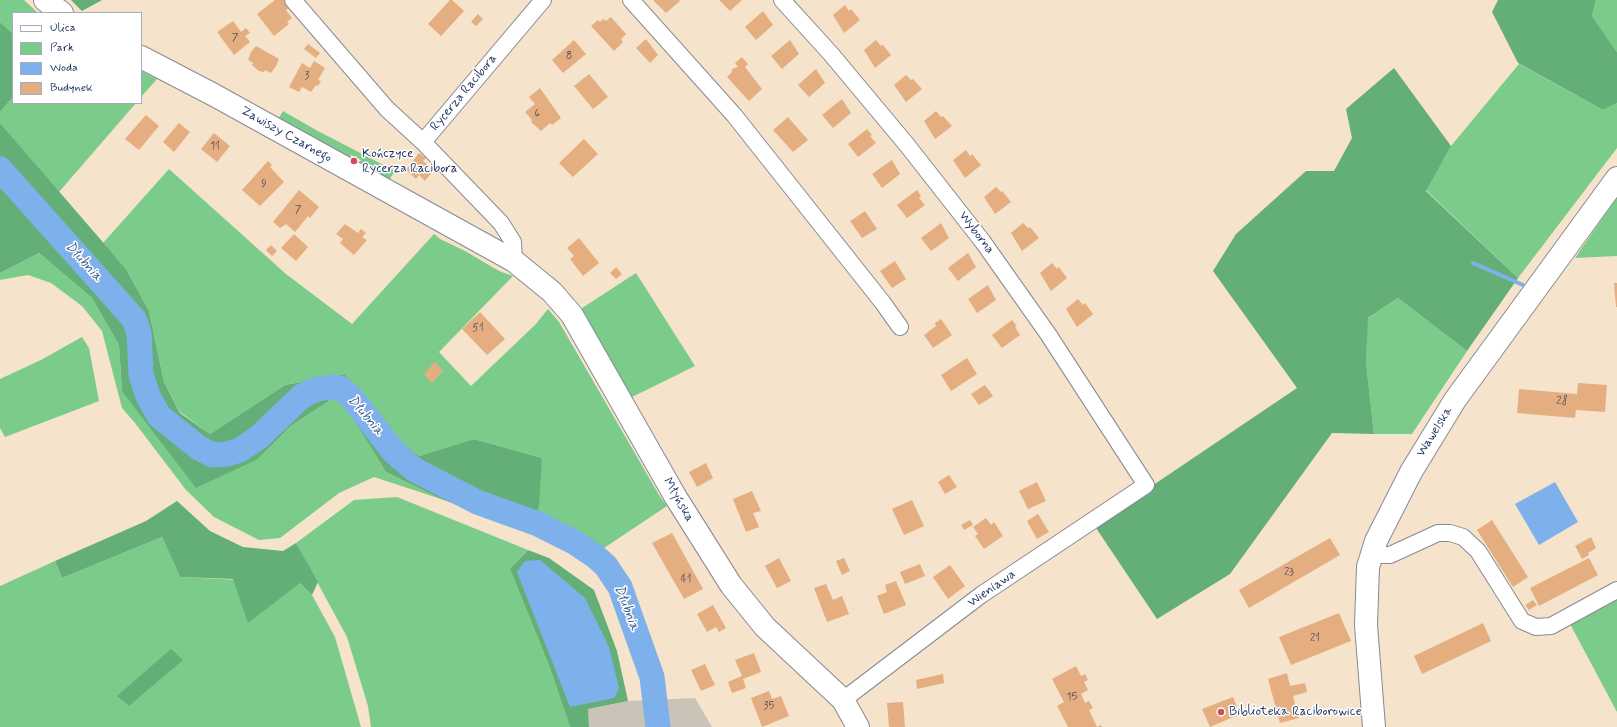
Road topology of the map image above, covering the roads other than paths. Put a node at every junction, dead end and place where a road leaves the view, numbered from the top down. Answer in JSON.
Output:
{"nodes":[{"id":1,"x":45,"y":0,"type":"edge"},
{"id":2,"x":293,"y":0,"type":"edge"},
{"id":3,"x":543,"y":0,"type":"edge"},
{"id":4,"x":631,"y":0,"type":"edge"},
{"id":5,"x":782,"y":0,"type":"edge"},
{"id":6,"x":61,"y":12,"type":"edge"},
{"id":7,"x":142,"y":58,"type":"edge"},
{"id":8,"x":423,"y":142,"type":"junction"},
{"id":9,"x":1617,"y":178,"type":"edge"},
{"id":10,"x":514,"y":261,"type":"junction"},
{"id":11,"x":900,"y":327,"type":"dead end"},
{"id":12,"x":1146,"y":484,"type":"joint"},
{"id":13,"x":1370,"y":555,"type":"junction"},
{"id":14,"x":1617,"y":590,"type":"edge"},
{"id":15,"x":843,"y":700,"type":"junction"},
{"id":16,"x":858,"y":727,"type":"edge"},
{"id":17,"x":1374,"y":727,"type":"edge"}],
"edges":[{"from":1,"to":6,"type":"street"},
{"from":2,"to":8,"type":"street"},
{"from":3,"to":8,"type":"street","name":"Rycerza Racibora"},
{"from":4,"to":11,"type":"street"},
{"from":5,"to":12,"type":"street","name":"Wyborna"},
{"from":7,"to":10,"type":"street","name":"Zawiszy Czarnego"},
{"from":8,"to":10,"type":"street","name":"Rycerza Racibora"},
{"from":9,"to":13,"type":"street","name":"Wawelska"},
{"from":10,"to":15,"type":"street","name":"Młyńska"},
{"from":12,"to":15,"type":"street","name":"Wieniawa"},
{"from":13,"to":14,"type":"street"},
{"from":13,"to":17,"type":"street","name":"Wawelska"},
{"from":15,"to":16,"type":"street","name":"Młyńska"}]}
